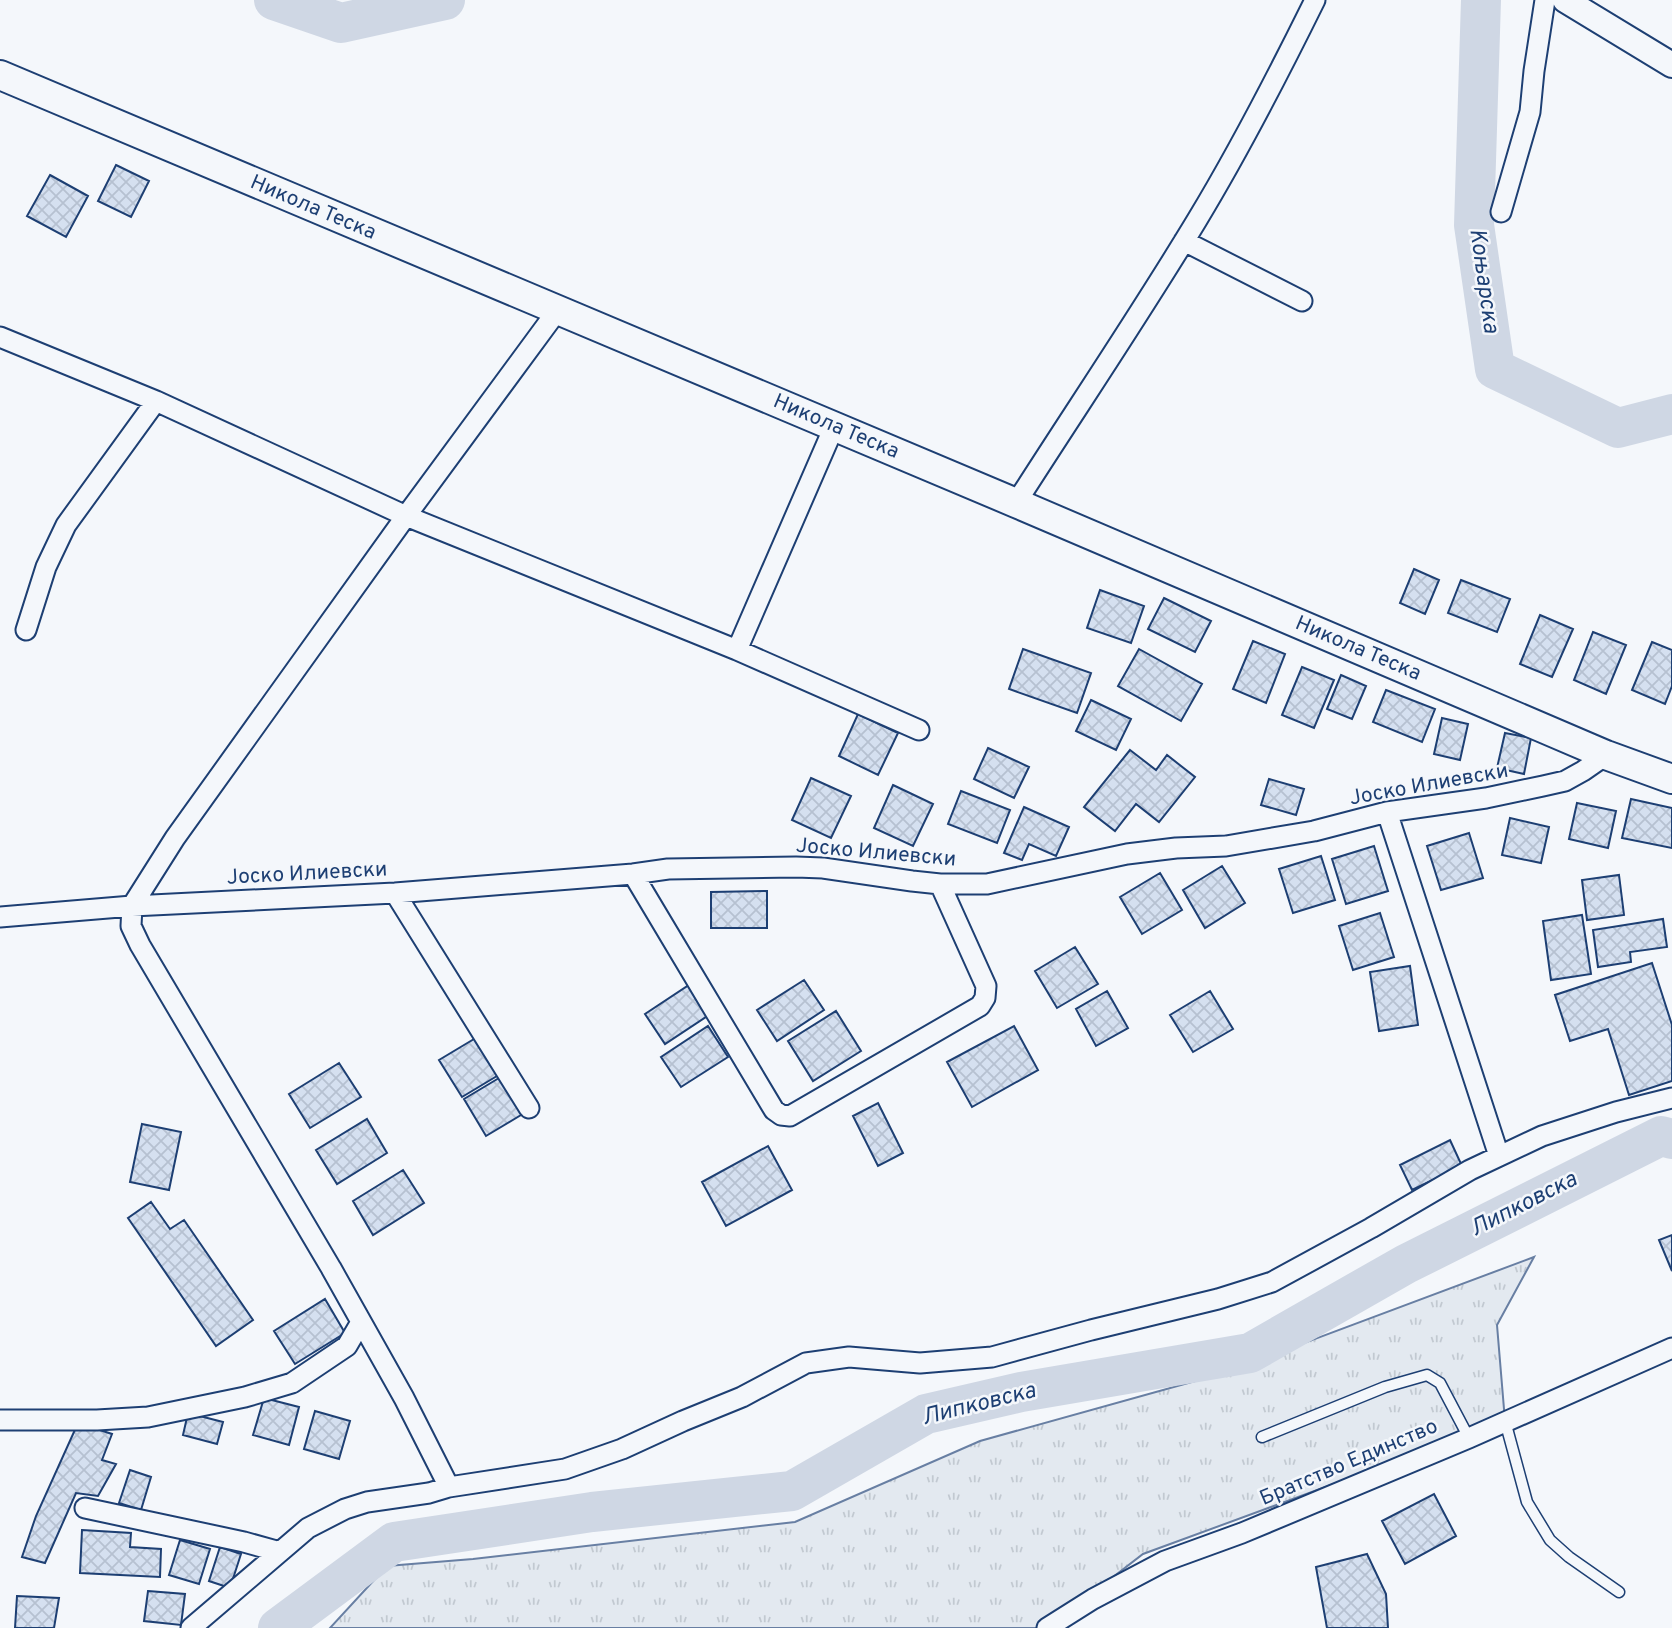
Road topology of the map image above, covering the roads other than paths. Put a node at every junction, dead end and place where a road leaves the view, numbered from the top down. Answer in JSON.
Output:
{"nodes":[{"id":1,"x":1315,"y":0,"type":"edge"},
{"id":2,"x":1545,"y":0,"type":"edge"},
{"id":3,"x":1565,"y":0,"type":"edge"},
{"id":4,"x":1672,"y":65,"type":"edge"},
{"id":5,"x":0,"y":75,"type":"edge"},
{"id":6,"x":1501,"y":212,"type":"dead end"},
{"id":7,"x":1184,"y":241,"type":"junction"},
{"id":8,"x":1302,"y":301,"type":"dead end"},
{"id":9,"x":557,"y":311,"type":"junction"},
{"id":10,"x":0,"y":337,"type":"edge"},
{"id":11,"x":156,"y":401,"type":"junction"},
{"id":12,"x":834,"y":426,"type":"junction"},
{"id":13,"x":1016,"y":503,"type":"junction"},
{"id":14,"x":406,"y":516,"type":"junction"},
{"id":15,"x":26,"y":631,"type":"dead end"},
{"id":16,"x":737,"y":650,"type":"junction"},
{"id":17,"x":919,"y":730,"type":"dead end"},
{"id":18,"x":1606,"y":755,"type":"junction"},
{"id":19,"x":1672,"y":779,"type":"edge"},
{"id":20,"x":1387,"y":812,"type":"junction"},
{"id":21,"x":633,"y":874,"type":"junction"},
{"id":22,"x":940,"y":884,"type":"junction"},
{"id":23,"x":395,"y":893,"type":"junction"},
{"id":24,"x":132,"y":906,"type":"junction"},
{"id":25,"x":0,"y":917,"type":"edge"},
{"id":26,"x":1672,"y":1098,"type":"edge"},
{"id":27,"x":529,"y":1108,"type":"dead end"},
{"id":28,"x":1499,"y":1156,"type":"junction"},
{"id":29,"x":362,"y":1322,"type":"junction"},
{"id":30,"x":1672,"y":1348,"type":"edge"},
{"id":31,"x":0,"y":1420,"type":"edge"},
{"id":32,"x":1505,"y":1421,"type":"junction"},
{"id":33,"x":1262,"y":1437,"type":"dead end"},
{"id":34,"x":1469,"y":1438,"type":"junction"},
{"id":35,"x":449,"y":1487,"type":"junction"},
{"id":36,"x":85,"y":1508,"type":"dead end"},
{"id":37,"x":280,"y":1552,"type":"junction"},
{"id":38,"x":1619,"y":1592,"type":"dead end"},
{"id":39,"x":191,"y":1628,"type":"edge"},
{"id":40,"x":1047,"y":1628,"type":"edge"}],
"edges":[{"from":1,"to":7,"type":"street"},
{"from":2,"to":6,"type":"street"},
{"from":3,"to":4,"type":"street"},
{"from":5,"to":9,"type":"main road","name":"Никола Теска"},
{"from":7,"to":8,"type":"street"},
{"from":7,"to":13,"type":"street"},
{"from":9,"to":12,"type":"main road","name":"Никола Теска"},
{"from":9,"to":14,"type":"street"},
{"from":10,"to":11,"type":"street"},
{"from":11,"to":14,"type":"street"},
{"from":11,"to":15,"type":"street"},
{"from":12,"to":13,"type":"main road","name":"Никола Теска"},
{"from":12,"to":16,"type":"street"},
{"from":13,"to":18,"type":"main road","name":"Никола Теска"},
{"from":14,"to":16,"type":"street"},
{"from":14,"to":24,"type":"street"},
{"from":16,"to":17,"type":"street"},
{"from":18,"to":19,"type":"main road","name":"Никола Теска"},
{"from":18,"to":20,"type":"street","name":"Јоско Илиевски"},
{"from":20,"to":22,"type":"street","name":"Јоско Илиевски"},
{"from":20,"to":28,"type":"street"},
{"from":21,"to":22,"type":"street","name":"Јоско Илиевски"},
{"from":21,"to":22,"type":"street"},
{"from":21,"to":23,"type":"street","name":"Јоско Илиевски"},
{"from":23,"to":24,"type":"street","name":"Јоско Илиевски"},
{"from":23,"to":27,"type":"street"},
{"from":24,"to":25,"type":"street","name":"Јоско Илиевски"},
{"from":24,"to":29,"type":"street"},
{"from":26,"to":28,"type":"street"},
{"from":28,"to":35,"type":"street"},
{"from":29,"to":31,"type":"street"},
{"from":29,"to":35,"type":"street"},
{"from":30,"to":32,"type":"street","name":"Братство Единство"},
{"from":32,"to":34,"type":"street","name":"Братство Единство"},
{"from":32,"to":38,"type":"lane"},
{"from":33,"to":34,"type":"lane"},
{"from":34,"to":40,"type":"street","name":"Братство Единство"},
{"from":35,"to":37,"type":"street"},
{"from":36,"to":37,"type":"street"},
{"from":37,"to":39,"type":"street"}]}
